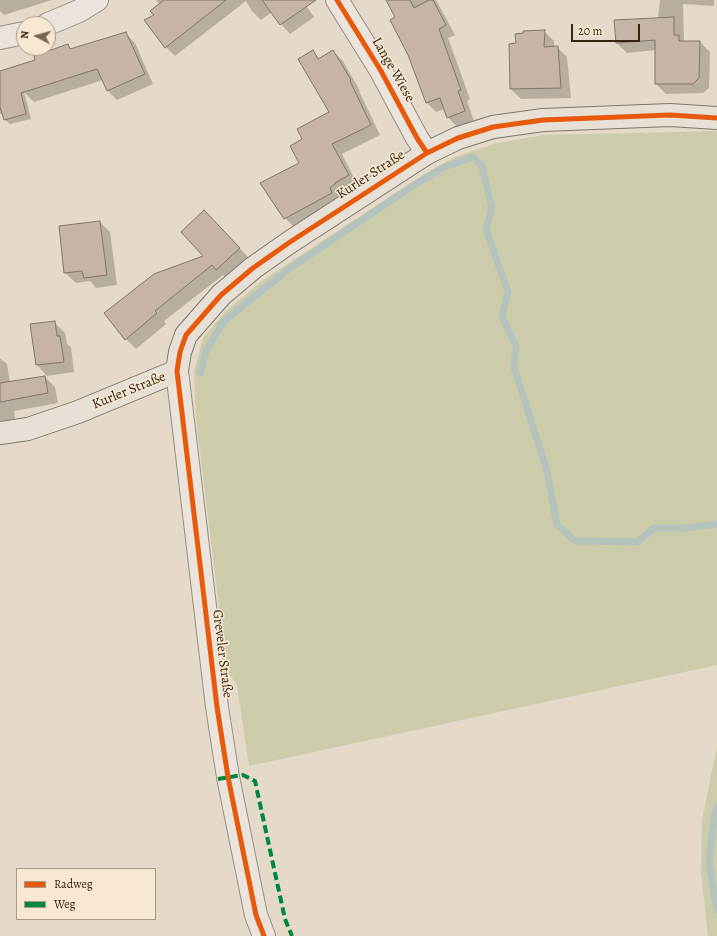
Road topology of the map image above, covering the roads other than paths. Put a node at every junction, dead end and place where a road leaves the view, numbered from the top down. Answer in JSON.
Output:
{"nodes":[{"id":1,"x":97,"y":0,"type":"edge"},
{"id":2,"x":337,"y":0,"type":"edge"},
{"id":3,"x":56,"y":21,"type":"edge"},
{"id":4,"x":16,"y":35,"type":"edge"},
{"id":5,"x":0,"y":38,"type":"edge"},
{"id":6,"x":717,"y":118,"type":"edge"},
{"id":7,"x":427,"y":154,"type":"junction"},
{"id":8,"x":177,"y":371,"type":"junction"},
{"id":9,"x":0,"y":433,"type":"edge"},
{"id":10,"x":264,"y":936,"type":"edge"}],
"edges":[{"from":1,"to":3,"type":"street"},
{"from":2,"to":7,"type":"street","name":"Lange Wiese"},
{"from":4,"to":5,"type":"street"},
{"from":6,"to":7,"type":"main road","name":"Kurler Straße"},
{"from":7,"to":8,"type":"main road","name":"Kurler Straße"},
{"from":8,"to":9,"type":"main road","name":"Kurler Straße"},
{"from":8,"to":10,"type":"street","name":"Greveler Straße"}]}
